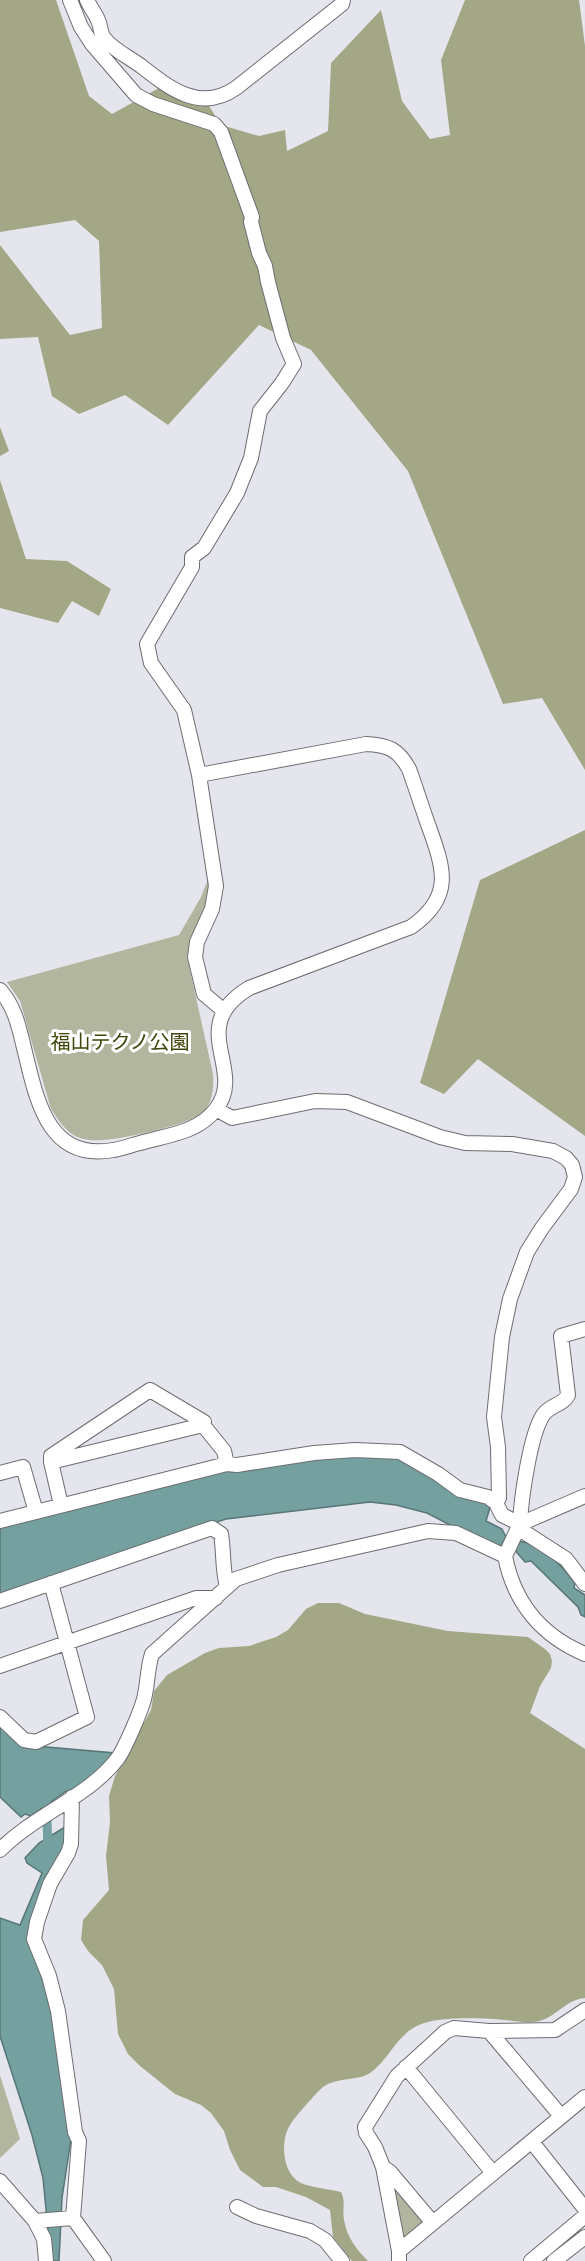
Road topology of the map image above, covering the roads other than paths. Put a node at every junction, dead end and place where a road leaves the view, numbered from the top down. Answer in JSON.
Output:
{"nodes":[{"id":1,"x":70,"y":0,"type":"edge"},
{"id":2,"x":87,"y":0,"type":"edge"},
{"id":3,"x":343,"y":0,"type":"edge"},
{"id":4,"x":98,"y":40,"type":"junction"},
{"id":5,"x":199,"y":775,"type":"junction"},
{"id":6,"x":0,"y":990,"type":"edge"},
{"id":7,"x":224,"y":1011,"type":"junction"},
{"id":8,"x":216,"y":1109,"type":"junction"},
{"id":9,"x":585,"y":1329,"type":"edge"},
{"id":10,"x":203,"y":1425,"type":"junction"},
{"id":11,"x":51,"y":1462,"type":"junction"},
{"id":12,"x":227,"y":1464,"type":"junction"},
{"id":13,"x":0,"y":1473,"type":"edge"},
{"id":14,"x":585,"y":1496,"type":"edge"},
{"id":15,"x":496,"y":1503,"type":"junction"},
{"id":16,"x":61,"y":1505,"type":"junction"},
{"id":17,"x":36,"y":1512,"type":"junction"},
{"id":18,"x":0,"y":1521,"type":"edge"},
{"id":19,"x":519,"y":1526,"type":"junction"},
{"id":20,"x":505,"y":1556,"type":"junction"},
{"id":21,"x":51,"y":1583,"type":"junction"},
{"id":22,"x":585,"y":1584,"type":"edge"},
{"id":23,"x":227,"y":1586,"type":"junction"},
{"id":24,"x":216,"y":1598,"type":"junction"},
{"id":25,"x":0,"y":1601,"type":"edge"},
{"id":26,"x":69,"y":1643,"type":"junction"},
{"id":27,"x":585,"y":1654,"type":"edge"},
{"id":28,"x":0,"y":1666,"type":"edge"},
{"id":29,"x":0,"y":1717,"type":"edge"},
{"id":30,"x":68,"y":1799,"type":"junction"},
{"id":31,"x":0,"y":1850,"type":"edge"},
{"id":32,"x":585,"y":2011,"type":"edge"},
{"id":33,"x":489,"y":2031,"type":"junction"},
{"id":34,"x":406,"y":2067,"type":"junction"},
{"id":35,"x":585,"y":2097,"type":"edge"},
{"id":36,"x":561,"y":2116,"type":"junction"},
{"id":37,"x":532,"y":2142,"type":"junction"},
{"id":38,"x":382,"y":2168,"type":"junction"},
{"id":39,"x":493,"y":2173,"type":"junction"},
{"id":40,"x":0,"y":2181,"type":"edge"},
{"id":41,"x":237,"y":2207,"type":"dead end"},
{"id":42,"x":585,"y":2209,"type":"edge"},
{"id":43,"x":585,"y":2216,"type":"edge"},
{"id":44,"x":68,"y":2218,"type":"junction"},
{"id":45,"x":40,"y":2221,"type":"junction"},
{"id":46,"x":433,"y":2223,"type":"junction"},
{"id":47,"x":585,"y":2237,"type":"edge"},
{"id":48,"x":399,"y":2256,"type":"edge"},
{"id":49,"x":46,"y":2261,"type":"edge"},
{"id":50,"x":104,"y":2261,"type":"edge"},
{"id":51,"x":342,"y":2261,"type":"edge"},
{"id":52,"x":531,"y":2261,"type":"edge"},
{"id":53,"x":554,"y":2261,"type":"edge"}],
"edges":[{"from":1,"to":4,"type":"street"},
{"from":2,"to":4,"type":"street"},
{"from":3,"to":4,"type":"street"},
{"from":4,"to":5,"type":"street"},
{"from":5,"to":7,"type":"street"},
{"from":5,"to":7,"type":"street"},
{"from":6,"to":8,"type":"street"},
{"from":7,"to":8,"type":"street"},
{"from":8,"to":15,"type":"street"},
{"from":9,"to":19,"type":"street"},
{"from":10,"to":11,"type":"street"},
{"from":10,"to":11,"type":"street"},
{"from":10,"to":12,"type":"street"},
{"from":11,"to":16,"type":"street"},
{"from":12,"to":15,"type":"street"},
{"from":12,"to":16,"type":"street"},
{"from":13,"to":17,"type":"street"},
{"from":14,"to":19,"type":"street"},
{"from":15,"to":19,"type":"street"},
{"from":16,"to":17,"type":"street"},
{"from":17,"to":18,"type":"street"},
{"from":19,"to":20,"type":"street"},
{"from":19,"to":22,"type":"street"},
{"from":20,"to":23,"type":"street"},
{"from":20,"to":27,"type":"street"},
{"from":21,"to":23,"type":"street"},
{"from":21,"to":25,"type":"street"},
{"from":21,"to":26,"type":"street"},
{"from":23,"to":24,"type":"street"},
{"from":24,"to":26,"type":"street"},
{"from":24,"to":30,"type":"street"},
{"from":26,"to":28,"type":"street"},
{"from":26,"to":29,"type":"street"},
{"from":30,"to":31,"type":"street"},
{"from":30,"to":44,"type":"street"},
{"from":32,"to":33,"type":"street"},
{"from":33,"to":34,"type":"street"},
{"from":33,"to":36,"type":"street"},
{"from":34,"to":38,"type":"street"},
{"from":34,"to":39,"type":"street"},
{"from":35,"to":36,"type":"street"},
{"from":36,"to":37,"type":"street"},
{"from":37,"to":39,"type":"street"},
{"from":37,"to":42,"type":"street"},
{"from":38,"to":46,"type":"street"},
{"from":38,"to":48,"type":"street"},
{"from":39,"to":46,"type":"street"},
{"from":40,"to":45,"type":"street"},
{"from":41,"to":51,"type":"street"},
{"from":43,"to":52,"type":"street"},
{"from":44,"to":45,"type":"street"},
{"from":44,"to":50,"type":"street"},
{"from":45,"to":49,"type":"street"},
{"from":46,"to":48,"type":"street"},
{"from":47,"to":53,"type":"street"}]}
